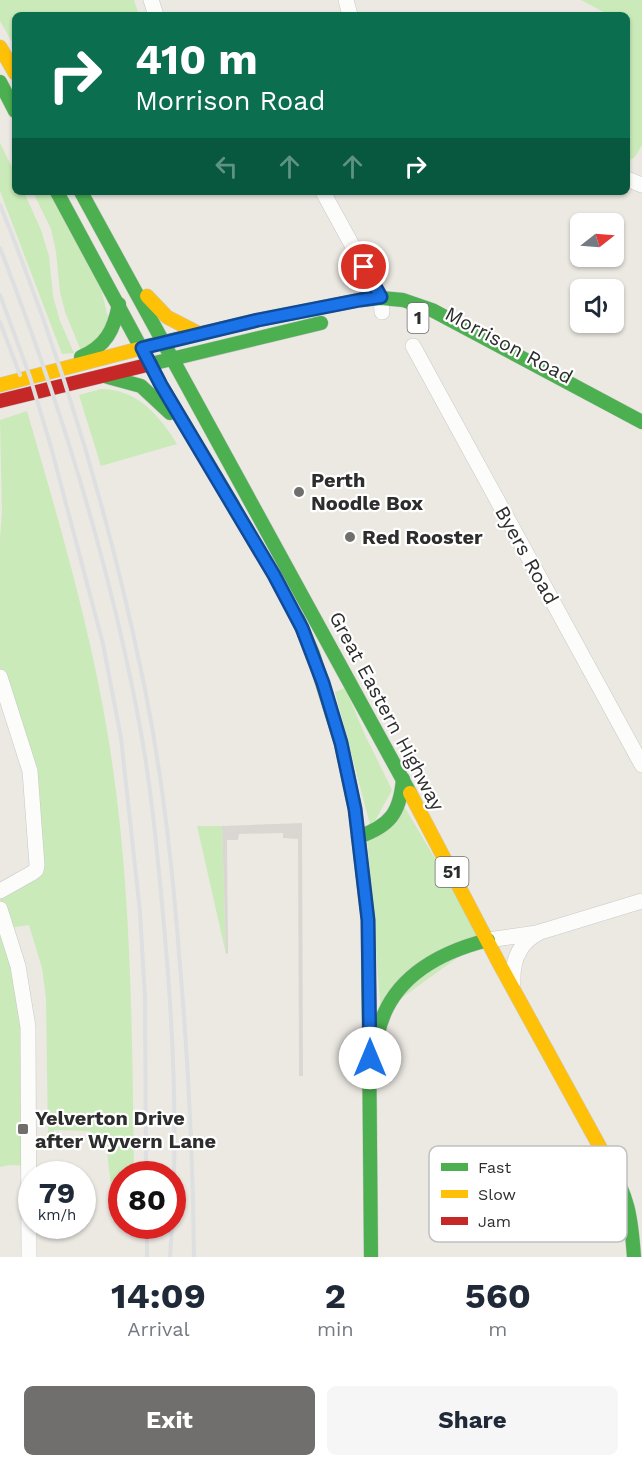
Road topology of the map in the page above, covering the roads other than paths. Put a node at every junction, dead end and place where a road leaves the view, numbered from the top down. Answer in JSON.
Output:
{"nodes":[{"id":1,"x":0,"y":46,"type":"edge"},
{"id":2,"x":12,"y":68,"type":"edge"},
{"id":3,"x":0,"y":82,"type":"edge"},
{"id":4,"x":12,"y":105,"type":"edge"},
{"id":5,"x":59,"y":195,"type":"edge"},
{"id":6,"x":83,"y":195,"type":"edge"},
{"id":7,"x":324,"y":195,"type":"edge"},
{"id":8,"x":128,"y":280,"type":"junction"},
{"id":9,"x":119,"y":304,"type":"junction"},
{"id":10,"x":377,"y":307,"type":"junction"},
{"id":11,"x":338,"y":319,"type":"dead end"},
{"id":12,"x":426,"y":323,"type":"dead end"},
{"id":13,"x":198,"y":333,"type":"junction"},
{"id":14,"x":163,"y":342,"type":"junction"},
{"id":15,"x":413,"y":346,"type":"dead end"},
{"id":16,"x":142,"y":348,"type":"junction"},
{"id":17,"x":171,"y":359,"type":"junction"},
{"id":18,"x":151,"y":364,"type":"junction"},
{"id":19,"x":72,"y":366,"type":"junction"},
{"id":20,"x":102,"y":376,"type":"junction"},
{"id":21,"x":2,"y":384,"type":"edge"},
{"id":22,"x":0,"y":403,"type":"edge"},
{"id":23,"x":642,"y":422,"type":"edge"},
{"id":24,"x":188,"y":432,"type":"junction"},
{"id":25,"x":241,"y":519,"type":"dead end"},
{"id":26,"x":293,"y":610,"type":"dead end"},
{"id":27,"x":0,"y":678,"type":"edge"},
{"id":28,"x":642,"y":765,"type":"edge"},
{"id":29,"x":403,"y":779,"type":"junction"},
{"id":30,"x":358,"y":837,"type":"junction"},
{"id":31,"x":0,"y":891,"type":"edge"},
{"id":32,"x":642,"y":901,"type":"edge"},
{"id":33,"x":0,"y":909,"type":"edge"},
{"id":34,"x":540,"y":932,"type":"junction"},
{"id":35,"x":488,"y":940,"type":"junction"},
{"id":36,"x":485,"y":961,"type":"dead end"},
{"id":37,"x":465,"y":962,"type":"dead end"},
{"id":38,"x":500,"y":965,"type":"junction"},
{"id":39,"x":414,"y":972,"type":"junction"},
{"id":40,"x":513,"y":988,"type":"junction"},
{"id":41,"x":370,"y":1093,"type":"junction"},
{"id":42,"x":600,"y":1146,"type":"edge"},
{"id":43,"x":627,"y":1190,"type":"edge"},
{"id":44,"x":642,"y":1202,"type":"edge"},
{"id":45,"x":627,"y":1205,"type":"edge"},
{"id":46,"x":637,"y":1252,"type":"edge"},
{"id":47,"x":29,"y":1257,"type":"edge"},
{"id":48,"x":371,"y":1257,"type":"edge"}],
"edges":[{"from":1,"to":2,"type":"main road"},
{"from":3,"to":4,"type":"main road"},
{"from":5,"to":9,"type":"main road"},
{"from":6,"to":8,"type":"main road","name":"Great Eastern Highway"},
{"from":7,"to":10,"type":"street"},
{"from":8,"to":13,"type":"main road"},
{"from":8,"to":14,"type":"main road","name":"Great Eastern Highway"},
{"from":9,"to":16,"type":"main road"},
{"from":9,"to":19,"type":"main road"},
{"from":10,"to":12,"type":"main road","name":"Morrison Road","number":"1"},
{"from":10,"to":13,"type":"main road","name":"Morrison Road","number":"1"},
{"from":10,"to":23,"type":"main road","name":"Morrison Road","number":"1"},
{"from":11,"to":17,"type":"main road"},
{"from":13,"to":14,"type":"main road","name":"Morrison Road","number":"1"},
{"from":14,"to":16,"type":"main road","name":"Morrison Road","number":"1"},
{"from":14,"to":17,"type":"main road","name":"Great Eastern Highway","number":"51"},
{"from":15,"to":28,"type":"street","name":"Byers Road"},
{"from":16,"to":18,"type":"main road"},
{"from":16,"to":19,"type":"main road","name":"Morrison Road"},
{"from":17,"to":18,"type":"main road"},
{"from":17,"to":29,"type":"main road","name":"Great Eastern Highway","number":"51"},
{"from":18,"to":20,"type":"main road"},
{"from":18,"to":24,"type":"main road"},
{"from":19,"to":21,"type":"main road","name":"Morrison Road"},
{"from":20,"to":22,"type":"main road"},
{"from":20,"to":24,"type":"main road"},
{"from":24,"to":25,"type":"main road"},
{"from":26,"to":30,"type":"main road"},
{"from":27,"to":31,"type":"street"},
{"from":29,"to":30,"type":"main road"},
{"from":29,"to":35,"type":"main road","name":"Great Eastern Highway","number":"51"},
{"from":30,"to":41,"type":"main road"},
{"from":32,"to":34,"type":"street"},
{"from":33,"to":47,"type":"street"},
{"from":34,"to":35,"type":"street"},
{"from":34,"to":40,"type":"street"},
{"from":35,"to":38,"type":"main road","name":"Great Eastern Highway","number":"51"},
{"from":35,"to":39,"type":"main road"},
{"from":36,"to":38,"type":"main road"},
{"from":37,"to":39,"type":"main road"},
{"from":38,"to":40,"type":"main road","name":"Great Eastern Highway","number":"51"},
{"from":39,"to":41,"type":"main road"},
{"from":40,"to":42,"type":"main road","name":"Great Eastern Highway","number":"51"},
{"from":41,"to":48,"type":"main road"},
{"from":43,"to":44,"type":"street"},
{"from":45,"to":46,"type":"main road","name":"Great Eastern Highway","number":"51"}]}
